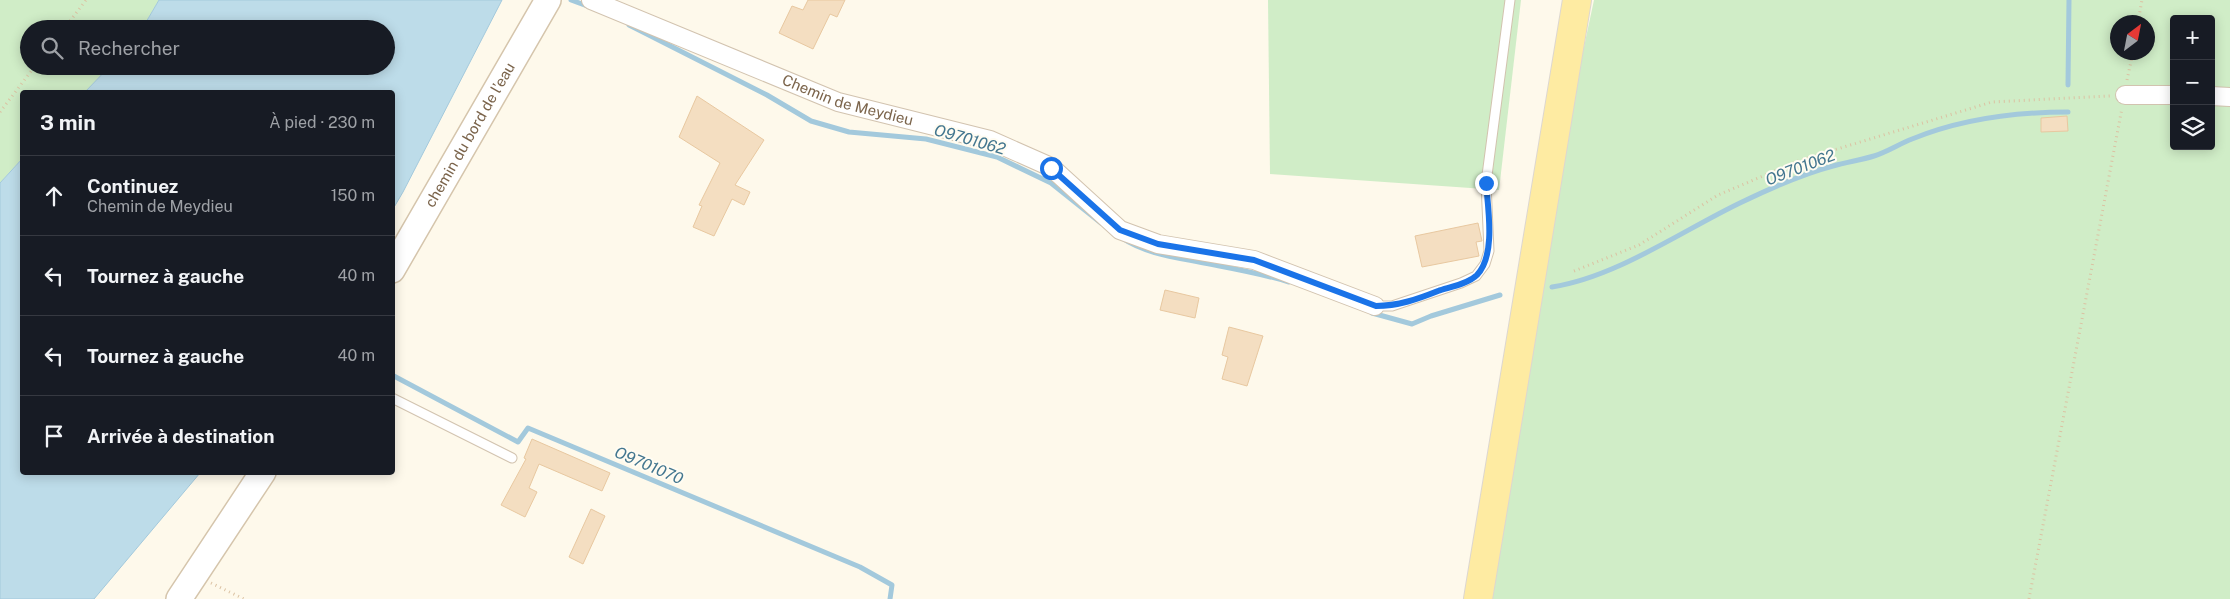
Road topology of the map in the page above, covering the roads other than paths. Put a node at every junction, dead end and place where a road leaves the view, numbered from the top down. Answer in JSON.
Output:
{"nodes":[{"id":1,"x":548,"y":0,"type":"edge"},
{"id":2,"x":591,"y":0,"type":"edge"},
{"id":3,"x":1510,"y":0,"type":"edge"},
{"id":4,"x":1578,"y":0,"type":"edge"},
{"id":5,"x":2125,"y":95,"type":"road end"},
{"id":6,"x":2170,"y":95,"type":"edge"},
{"id":7,"x":2215,"y":96,"type":"edge"},
{"id":8,"x":2230,"y":97,"type":"edge"},
{"id":9,"x":395,"y":265,"type":"edge"},
{"id":10,"x":1376,"y":306,"type":"joint"},
{"id":11,"x":395,"y":400,"type":"edge"},
{"id":12,"x":512,"y":458,"type":"dead end"},
{"id":13,"x":261,"y":475,"type":"edge"},
{"id":14,"x":179,"y":599,"type":"edge"},
{"id":15,"x":1478,"y":599,"type":"edge"}],
"edges":[{"from":1,"to":9,"type":"street","name":"chemin du bord de l'eau"},
{"from":2,"to":10,"type":"street","name":"Chemin de Meydieu"},
{"from":3,"to":10,"type":"lane"},
{"from":4,"to":15,"type":"main road"},
{"from":5,"to":6,"type":"street"},
{"from":7,"to":8,"type":"street"},
{"from":11,"to":12,"type":"lane"},
{"from":13,"to":14,"type":"street"}]}
